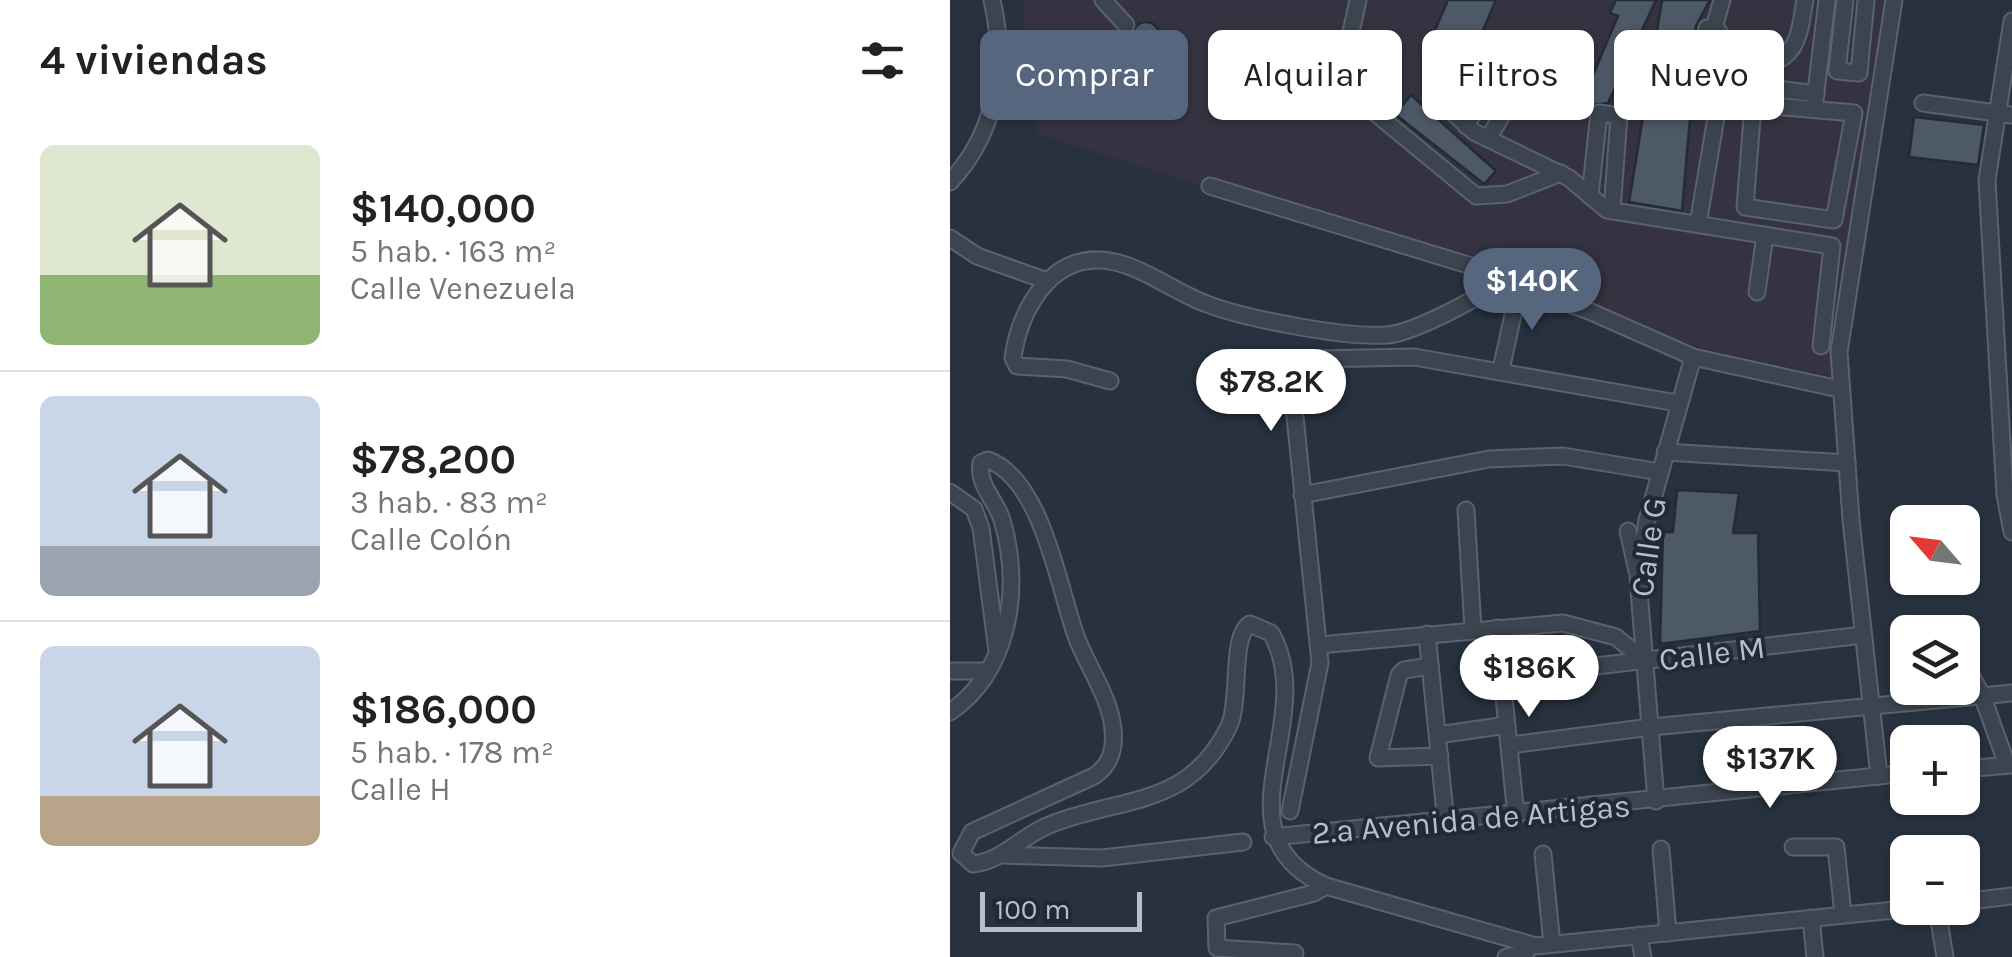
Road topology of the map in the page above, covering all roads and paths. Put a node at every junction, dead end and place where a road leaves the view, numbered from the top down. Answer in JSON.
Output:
{"nodes":[{"id":1,"x":992,"y":0,"type":"edge"},
{"id":2,"x":1103,"y":0,"type":"edge"},
{"id":3,"x":1358,"y":0,"type":"edge"},
{"id":4,"x":1722,"y":0,"type":"edge"},
{"id":5,"x":1805,"y":0,"type":"edge"},
{"id":6,"x":1866,"y":0,"type":"edge"},
{"id":7,"x":1894,"y":0,"type":"edge"},
{"id":8,"x":1827,"y":3,"type":"edge"},
{"id":9,"x":1844,"y":4,"type":"edge"},
{"id":10,"x":2012,"y":21,"type":"edge"},
{"id":11,"x":1126,"y":25,"type":"dead end"},
{"id":12,"x":1784,"y":95,"type":"edge"},
{"id":13,"x":1815,"y":101,"type":"junction"},
{"id":14,"x":1922,"y":103,"type":"dead end"},
{"id":15,"x":2004,"y":114,"type":"edge"},
{"id":16,"x":1460,"y":120,"type":"edge"},
{"id":17,"x":1716,"y":120,"type":"edge"},
{"id":18,"x":1466,"y":126,"type":"junction"},
{"id":19,"x":1488,"y":139,"type":"junction"},
{"id":20,"x":1561,"y":173,"type":"junction"},
{"id":21,"x":950,"y":182,"type":"edge"},
{"id":22,"x":1210,"y":186,"type":"dead end"},
{"id":23,"x":1590,"y":196,"type":"junction"},
{"id":24,"x":1612,"y":210,"type":"junction"},
{"id":25,"x":1698,"y":224,"type":"junction"},
{"id":26,"x":1765,"y":235,"type":"junction"},
{"id":27,"x":950,"y":238,"type":"edge"},
{"id":28,"x":1047,"y":282,"type":"junction"},
{"id":29,"x":1498,"y":284,"type":"junction"},
{"id":30,"x":1519,"y":286,"type":"junction"},
{"id":31,"x":1757,"y":292,"type":"dead end"},
{"id":32,"x":2005,"y":329,"type":"edge"},
{"id":33,"x":1334,"y":330,"type":"junction"},
{"id":34,"x":1388,"y":335,"type":"junction"},
{"id":35,"x":1821,"y":346,"type":"dead end"},
{"id":36,"x":1414,"y":357,"type":"junction"},
{"id":37,"x":1693,"y":357,"type":"junction"},
{"id":38,"x":1333,"y":358,"type":"junction"},
{"id":39,"x":1244,"y":366,"type":"dead end"},
{"id":40,"x":1290,"y":367,"type":"junction"},
{"id":41,"x":1500,"y":370,"type":"junction"},
{"id":42,"x":1110,"y":381,"type":"dead end"},
{"id":43,"x":1839,"y":388,"type":"junction"},
{"id":44,"x":1677,"y":403,"type":"junction"},
{"id":45,"x":1666,"y":452,"type":"junction"},
{"id":46,"x":1847,"y":464,"type":"junction"},
{"id":47,"x":1660,"y":472,"type":"junction"},
{"id":48,"x":950,"y":492,"type":"edge"},
{"id":49,"x":1302,"y":495,"type":"junction"},
{"id":50,"x":1466,"y":510,"type":"dead end"},
{"id":51,"x":1628,"y":531,"type":"dead end"},
{"id":52,"x":2012,"y":532,"type":"edge"},
{"id":53,"x":1638,"y":575,"type":"junction"},
{"id":54,"x":1497,"y":628,"type":"junction"},
{"id":55,"x":1473,"y":630,"type":"junction"},
{"id":56,"x":1427,"y":634,"type":"junction"},
{"id":57,"x":1863,"y":636,"type":"junction"},
{"id":58,"x":1320,"y":645,"type":"junction"},
{"id":59,"x":997,"y":656,"type":"junction"},
{"id":60,"x":1645,"y":661,"type":"junction"},
{"id":61,"x":1430,"y":666,"type":"junction"},
{"id":62,"x":950,"y":671,"type":"edge"},
{"id":63,"x":988,"y":671,"type":"junction"},
{"id":64,"x":1501,"y":677,"type":"junction"},
{"id":65,"x":1980,"y":691,"type":"edge"},
{"id":66,"x":2012,"y":693,"type":"edge"},
{"id":67,"x":1982,"y":695,"type":"junction"},
{"id":68,"x":1871,"y":706,"type":"junction"},
{"id":69,"x":950,"y":712,"type":"edge"},
{"id":70,"x":1507,"y":725,"type":"junction"},
{"id":71,"x":1650,"y":727,"type":"junction"},
{"id":72,"x":1438,"y":736,"type":"junction"},
{"id":73,"x":1510,"y":745,"type":"junction"},
{"id":74,"x":1440,"y":756,"type":"junction"},
{"id":75,"x":2010,"y":765,"type":"edge"},
{"id":76,"x":1980,"y":767,"type":"edge"},
{"id":77,"x":1890,"y":775,"type":"edge"},
{"id":78,"x":1879,"y":776,"type":"junction"},
{"id":79,"x":1656,"y":801,"type":"junction"},
{"id":80,"x":1290,"y":811,"type":"dead end"},
{"id":81,"x":1516,"y":816,"type":"junction"},
{"id":82,"x":1446,"y":823,"type":"junction"},
{"id":83,"x":1273,"y":838,"type":"junction"},
{"id":84,"x":1243,"y":842,"type":"dead end"},
{"id":85,"x":1793,"y":847,"type":"dead end"},
{"id":86,"x":1661,"y":850,"type":"dead end"},
{"id":87,"x":1543,"y":854,"type":"dead end"},
{"id":88,"x":1002,"y":855,"type":"junction"},
{"id":89,"x":1326,"y":886,"type":"junction"},
{"id":90,"x":2012,"y":896,"type":"edge"},
{"id":91,"x":1980,"y":900,"type":"edge"},
{"id":92,"x":1890,"y":910,"type":"edge"},
{"id":93,"x":1843,"y":914,"type":"junction"},
{"id":94,"x":1811,"y":918,"type":"junction"},
{"id":95,"x":1940,"y":925,"type":"edge"},
{"id":96,"x":1668,"y":932,"type":"junction"},
{"id":97,"x":1639,"y":936,"type":"junction"},
{"id":98,"x":1534,"y":951,"type":"edge"},
{"id":99,"x":1295,"y":953,"type":"dead end"},
{"id":100,"x":1506,"y":957,"type":"edge"},
{"id":101,"x":1643,"y":957,"type":"edge"},
{"id":102,"x":1816,"y":957,"type":"edge"},
{"id":103,"x":1945,"y":957,"type":"edge"}],
"edges":[{"from":1,"to":21,"type":"street"},
{"from":2,"to":11,"type":"street"},
{"from":3,"to":20,"type":"street"},
{"from":4,"to":5,"type":"street"},
{"from":6,"to":9,"type":"street"},
{"from":7,"to":43,"type":"street"},
{"from":8,"to":9,"type":"street"},
{"from":8,"to":13,"type":"street"},
{"from":10,"to":15,"type":"street"},
{"from":12,"to":13,"type":"street"},
{"from":13,"to":13,"type":"street"},
{"from":14,"to":15,"type":"street"},
{"from":15,"to":32,"type":"street"},
{"from":16,"to":18,"type":"street"},
{"from":17,"to":25,"type":"street"},
{"from":18,"to":19,"type":"street"},
{"from":18,"to":19,"type":"street"},
{"from":19,"to":20,"type":"street"},
{"from":20,"to":23,"type":"street"},
{"from":22,"to":29,"type":"street"},
{"from":23,"to":24,"type":"street"},
{"from":23,"to":24,"type":"street"},
{"from":24,"to":25,"type":"street"},
{"from":25,"to":26,"type":"street"},
{"from":26,"to":31,"type":"street"},
{"from":26,"to":35,"type":"street"},
{"from":27,"to":28,"type":"street"},
{"from":28,"to":33,"type":"street"},
{"from":28,"to":42,"type":"street"},
{"from":29,"to":30,"type":"street"},
{"from":29,"to":34,"type":"street"},
{"from":30,"to":37,"type":"street"},
{"from":30,"to":41,"type":"street"},
{"from":32,"to":52,"type":"street"},
{"from":33,"to":34,"type":"street"},
{"from":33,"to":38,"type":"street"},
{"from":34,"to":36,"type":"street"},
{"from":36,"to":38,"type":"street"},
{"from":36,"to":41,"type":"street"},
{"from":37,"to":43,"type":"street"},
{"from":37,"to":44,"type":"street","name":"Calle G"},
{"from":38,"to":40,"type":"street"},
{"from":39,"to":40,"type":"street"},
{"from":40,"to":49,"type":"street"},
{"from":41,"to":44,"type":"street"},
{"from":43,"to":46,"type":"street"},
{"from":44,"to":45,"type":"street","name":"Calle G"},
{"from":45,"to":46,"type":"street"},
{"from":45,"to":47,"type":"street","name":"Calle G"},
{"from":46,"to":57,"type":"street"},
{"from":47,"to":49,"type":"street"},
{"from":47,"to":53,"type":"street","name":"Calle G"},
{"from":48,"to":59,"type":"street"},
{"from":49,"to":58,"type":"street"},
{"from":50,"to":55,"type":"street"},
{"from":51,"to":53,"type":"street"},
{"from":53,"to":60,"type":"street","name":"Calle G"},
{"from":54,"to":55,"type":"street"},
{"from":54,"to":60,"type":"street"},
{"from":54,"to":64,"type":"street"},
{"from":55,"to":56,"type":"street"},
{"from":56,"to":58,"type":"street"},
{"from":56,"to":61,"type":"street"},
{"from":57,"to":60,"type":"street","name":"Calle M"},
{"from":57,"to":68,"type":"street"},
{"from":58,"to":80,"type":"street"},
{"from":59,"to":63,"type":"street"},
{"from":59,"to":88,"type":"street"},
{"from":60,"to":64,"type":"street","name":"Calle M"},
{"from":60,"to":71,"type":"street","name":"Calle G"},
{"from":61,"to":72,"type":"street"},
{"from":61,"to":74,"type":"street"},
{"from":62,"to":63,"type":"street"},
{"from":63,"to":69,"type":"street"},
{"from":64,"to":70,"type":"street"},
{"from":65,"to":67,"type":"street"},
{"from":66,"to":67,"type":"street"},
{"from":67,"to":68,"type":"street"},
{"from":67,"to":75,"type":"street"},
{"from":68,"to":71,"type":"street"},
{"from":68,"to":78,"type":"street"},
{"from":70,"to":72,"type":"street"},
{"from":70,"to":73,"type":"street"},
{"from":71,"to":73,"type":"street"},
{"from":71,"to":79,"type":"street","name":"Calle G"},
{"from":72,"to":74,"type":"street"},
{"from":73,"to":81,"type":"street"},
{"from":74,"to":82,"type":"street"},
{"from":75,"to":76,"type":"street"},
{"from":77,"to":78,"type":"street","name":"2.ª Avenida de Artigas"},
{"from":78,"to":79,"type":"street","name":"2.ª Avenida de Artigas"},
{"from":79,"to":81,"type":"street","name":"2.ª Avenida de Artigas"},
{"from":81,"to":82,"type":"street","name":"2.ª Avenida de Artigas"},
{"from":82,"to":83,"type":"street","name":"2.ª Avenida de Artigas"},
{"from":83,"to":88,"type":"street"},
{"from":83,"to":89,"type":"street"},
{"from":84,"to":88,"type":"street"},
{"from":85,"to":93,"type":"street"},
{"from":86,"to":96,"type":"street"},
{"from":87,"to":98,"type":"street"},
{"from":89,"to":98,"type":"street"},
{"from":89,"to":99,"type":"street"},
{"from":90,"to":91,"type":"street"},
{"from":92,"to":93,"type":"street"},
{"from":93,"to":94,"type":"street"},
{"from":94,"to":96,"type":"street"},
{"from":94,"to":102,"type":"street"},
{"from":95,"to":103,"type":"street"},
{"from":96,"to":97,"type":"street"},
{"from":97,"to":98,"type":"street"},
{"from":97,"to":101,"type":"street"},
{"from":98,"to":100,"type":"street"}]}
